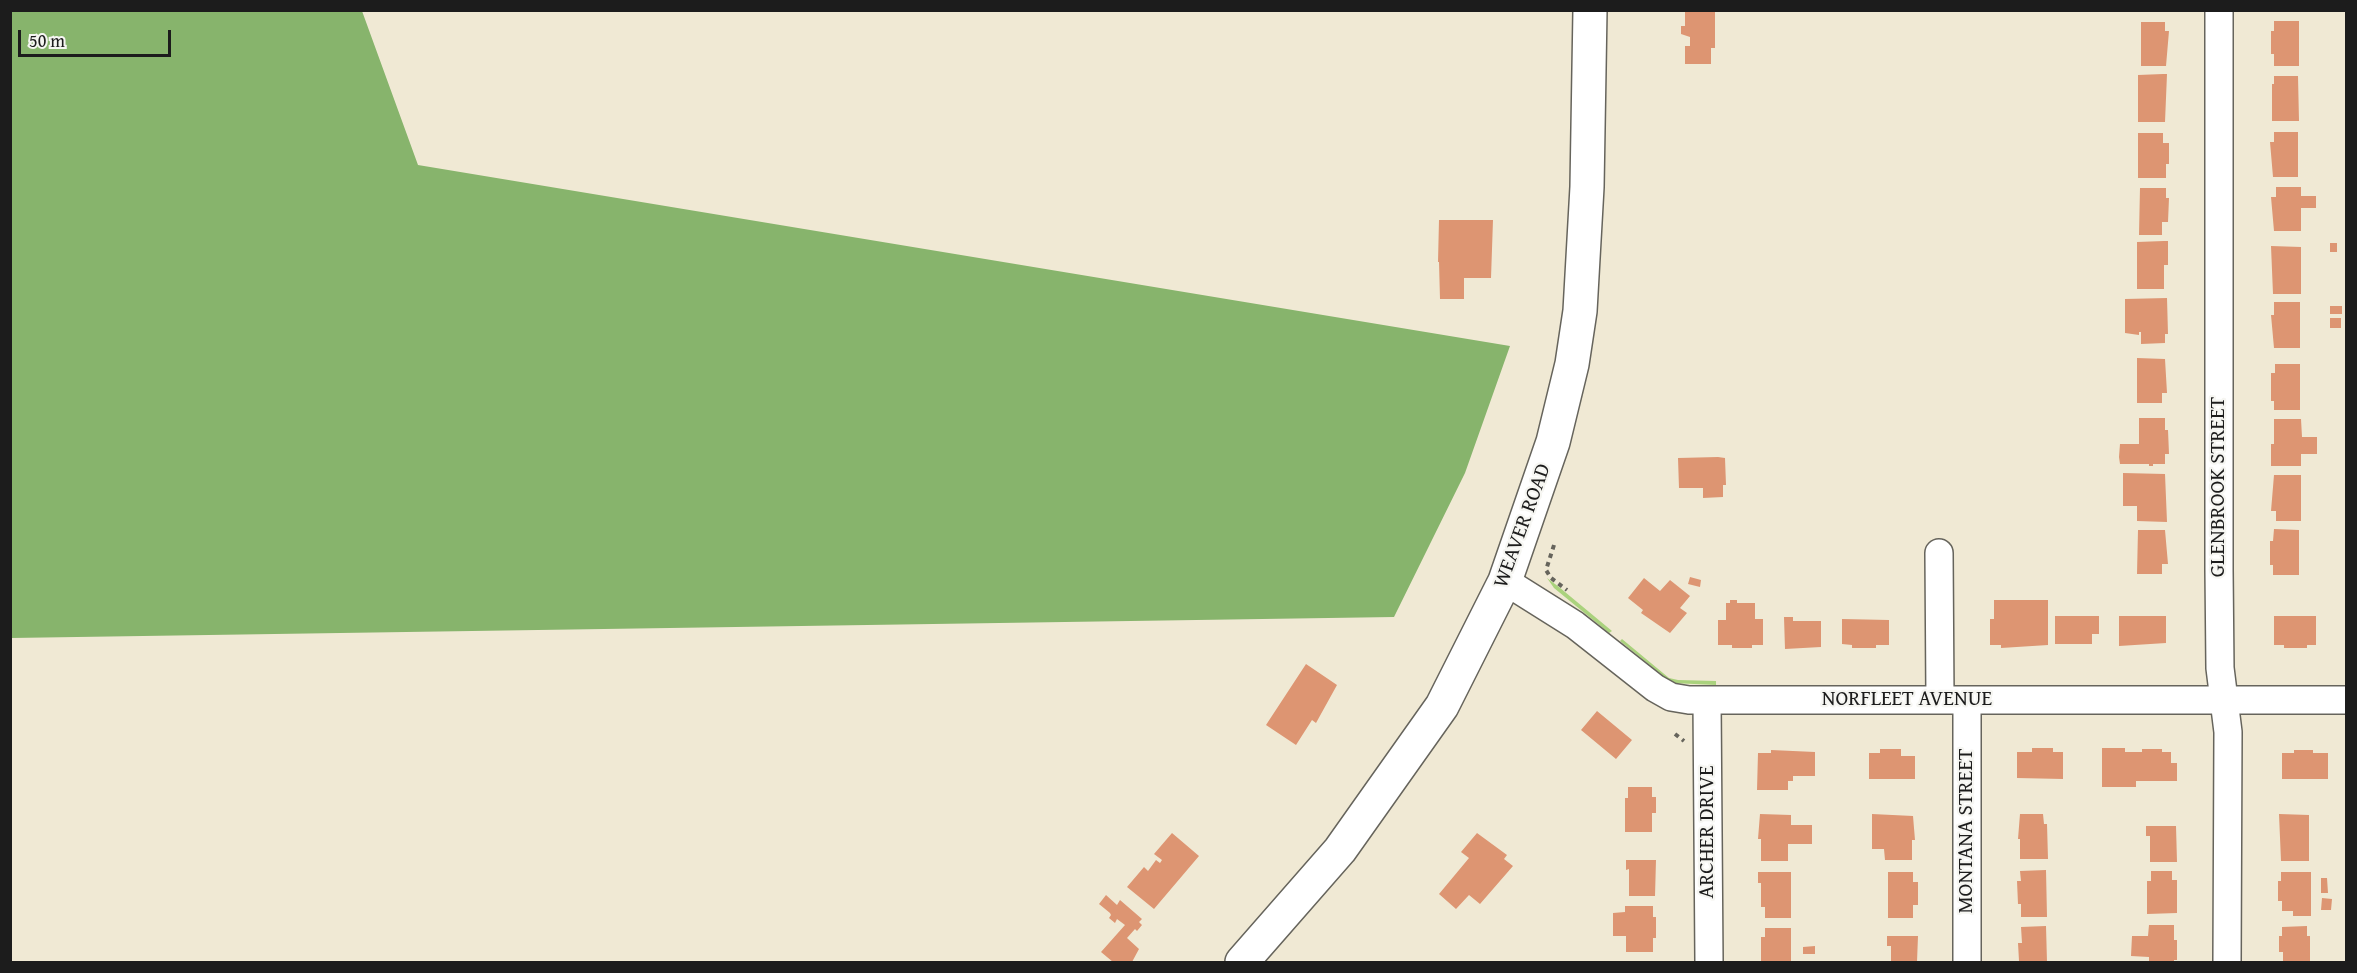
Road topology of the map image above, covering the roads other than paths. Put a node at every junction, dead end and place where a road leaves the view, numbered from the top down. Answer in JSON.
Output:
{"nodes":[{"id":1,"x":1590,"y":10,"type":"edge"},
{"id":2,"x":2219,"y":10,"type":"edge"},
{"id":3,"x":1939,"y":553,"type":"dead end"},
{"id":4,"x":1505,"y":581,"type":"junction"},
{"id":5,"x":1953,"y":699,"type":"junction"},
{"id":6,"x":2224,"y":699,"type":"junction"},
{"id":7,"x":2346,"y":700,"type":"edge"},
{"id":8,"x":1707,"y":701,"type":"junction"},
{"id":9,"x":1242,"y":963,"type":"edge"},
{"id":10,"x":1709,"y":963,"type":"edge"},
{"id":11,"x":1967,"y":963,"type":"edge"},
{"id":12,"x":2227,"y":963,"type":"edge"}],
"edges":[{"from":1,"to":4,"type":"main road","name":"WEAVER ROAD"},
{"from":2,"to":6,"type":"street","name":"GLENBROOK STREET"},
{"from":3,"to":5,"type":"street","name":"MONTANA STREET"},
{"from":4,"to":8,"type":"street","name":"NORFLEET AVENUE"},
{"from":4,"to":9,"type":"main road","name":"WEAVER ROAD"},
{"from":5,"to":6,"type":"street","name":"NORFLEET AVENUE"},
{"from":5,"to":8,"type":"street","name":"NORFLEET AVENUE"},
{"from":5,"to":11,"type":"street","name":"MONTANA STREET"},
{"from":6,"to":7,"type":"street","name":"NORFLEET AVENUE"},
{"from":6,"to":12,"type":"street","name":"GLENBROOK STREET"},
{"from":8,"to":10,"type":"street","name":"ARCHER DRIVE"}]}
